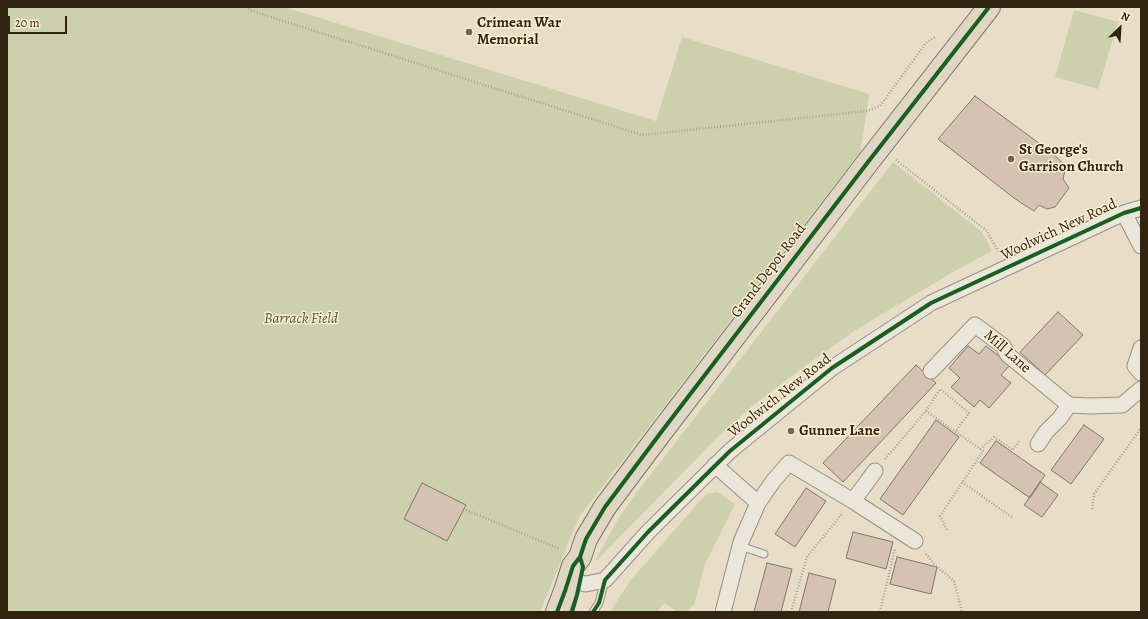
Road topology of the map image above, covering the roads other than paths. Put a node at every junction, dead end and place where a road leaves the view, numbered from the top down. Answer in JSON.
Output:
{"nodes":[{"id":1,"x":989,"y":7,"type":"edge"},
{"id":2,"x":1141,"y":208,"type":"edge"},
{"id":3,"x":1124,"y":212,"type":"junction"},
{"id":4,"x":1141,"y":246,"type":"edge"},
{"id":5,"x":1141,"y":348,"type":"edge"},
{"id":6,"x":931,"y":371,"type":"dead end"},
{"id":7,"x":1141,"y":373,"type":"edge"},
{"id":8,"x":1141,"y":389,"type":"edge"},
{"id":9,"x":1069,"y":404,"type":"junction"},
{"id":10,"x":1042,"y":438,"type":"road end"},
{"id":11,"x":715,"y":465,"type":"junction"},
{"id":12,"x":875,"y":471,"type":"road end"},
{"id":13,"x":853,"y":501,"type":"junction"},
{"id":14,"x":758,"y":503,"type":"junction"},
{"id":15,"x":915,"y":541,"type":"road end"},
{"id":16,"x":740,"y":546,"type":"junction"},
{"id":17,"x":764,"y":554,"type":"dead end"},
{"id":18,"x":605,"y":580,"type":"junction"},
{"id":19,"x":574,"y":581,"type":"junction"},
{"id":20,"x":557,"y":612,"type":"edge"},
{"id":21,"x":572,"y":612,"type":"edge"},
{"id":22,"x":593,"y":612,"type":"edge"},
{"id":23,"x":723,"y":612,"type":"edge"}],
"edges":[{"from":1,"to":19,"type":"highway","name":"Grand Depot Road"},
{"from":2,"to":3,"type":"street","name":"Woolwich New Road"},
{"from":3,"to":4,"type":"street"},
{"from":3,"to":11,"type":"street","name":"Woolwich New Road"},
{"from":5,"to":7,"type":"street"},
{"from":6,"to":9,"type":"street","name":"Mill Lane"},
{"from":8,"to":9,"type":"street"},
{"from":9,"to":10,"type":"street"},
{"from":11,"to":14,"type":"street"},
{"from":11,"to":18,"type":"street","name":"Woolwich New Road"},
{"from":12,"to":13,"type":"street"},
{"from":13,"to":14,"type":"street"},
{"from":13,"to":15,"type":"street"},
{"from":14,"to":16,"type":"street"},
{"from":16,"to":17,"type":"lane"},
{"from":16,"to":23,"type":"street"},
{"from":18,"to":19,"type":"street"},
{"from":18,"to":22,"type":"lane","name":"Woolwich New Road"},
{"from":19,"to":20,"type":"highway"},
{"from":19,"to":21,"type":"highway"}]}
